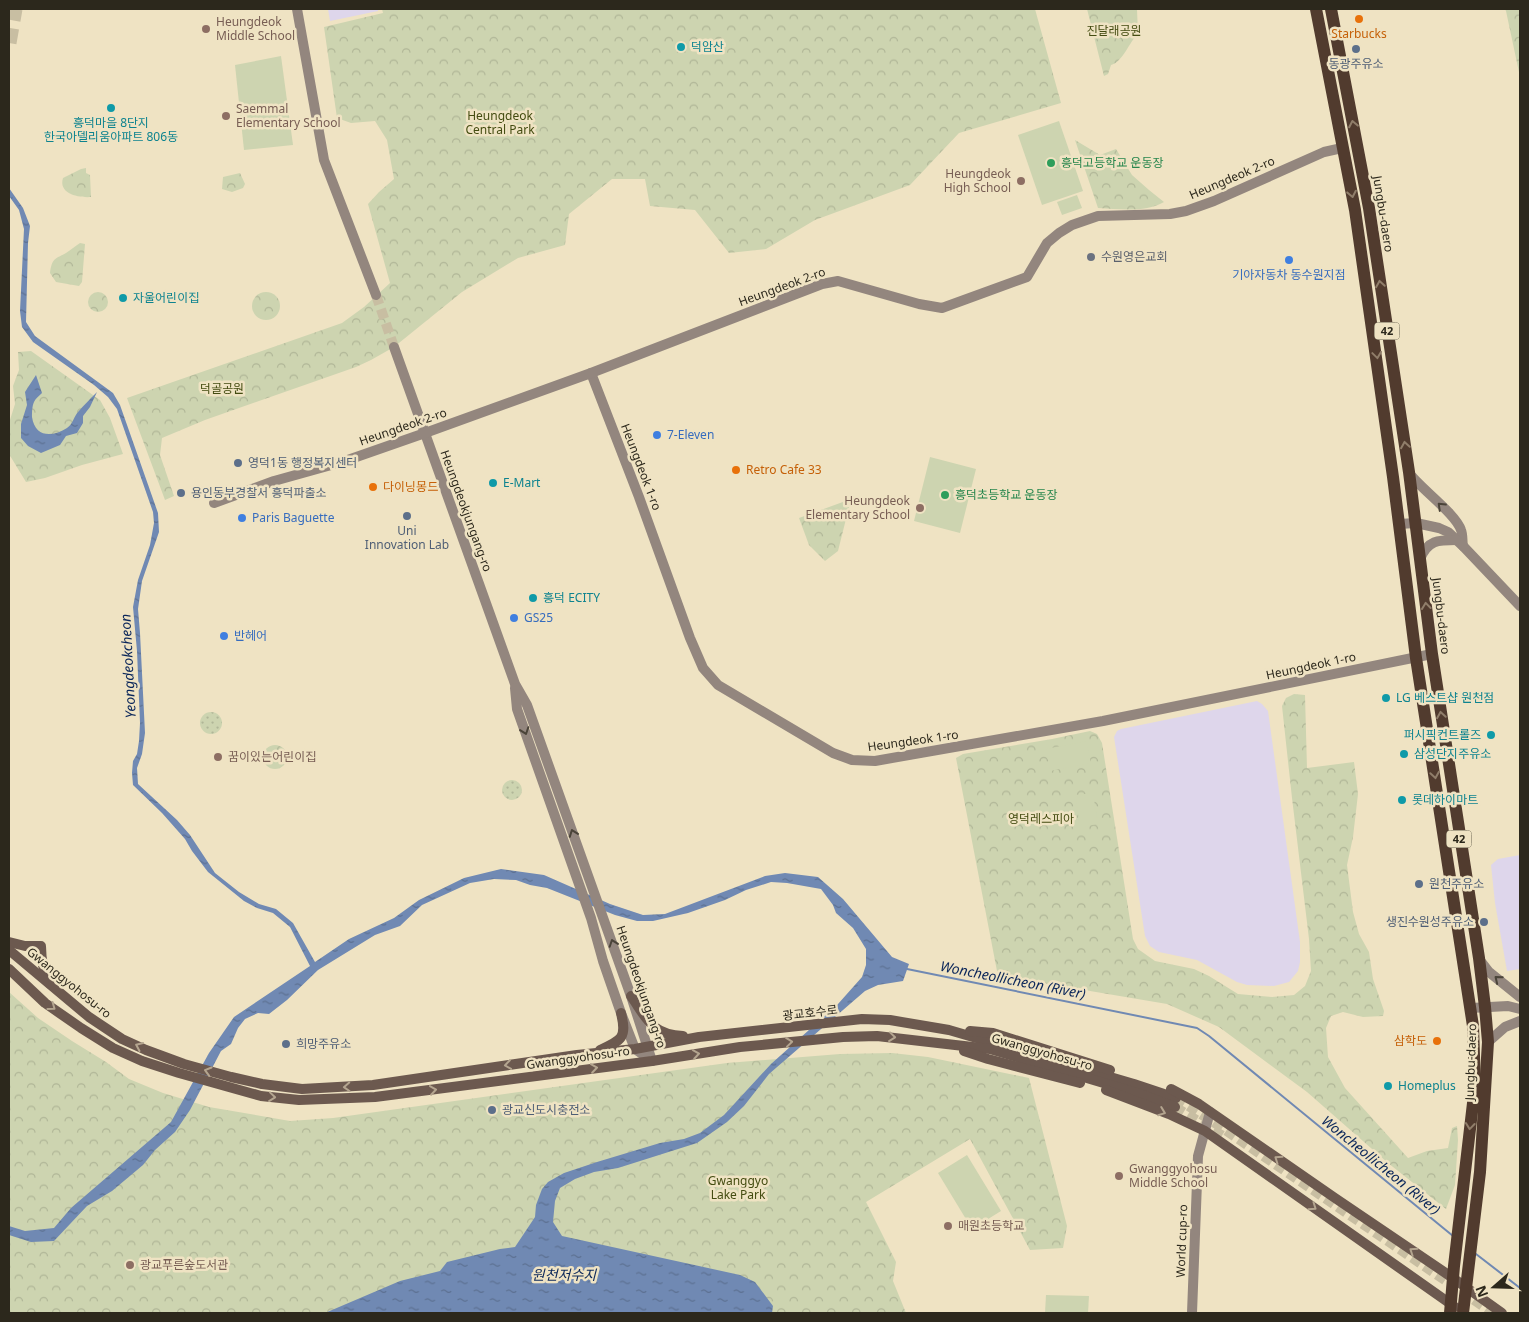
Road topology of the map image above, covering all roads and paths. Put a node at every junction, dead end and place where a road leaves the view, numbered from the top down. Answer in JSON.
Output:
{"nodes":[{"id":1,"x":297,"y":9,"type":"edge"},
{"id":2,"x":1316,"y":9,"type":"edge"},
{"id":3,"x":1331,"y":9,"type":"edge"},
{"id":4,"x":1338,"y":42,"type":"junction"},
{"id":5,"x":1323,"y":45,"type":"junction"},
{"id":6,"x":1342,"y":148,"type":"junction"},
{"id":7,"x":376,"y":295,"type":"tunnel mouth"},
{"id":8,"x":394,"y":347,"type":"tunnel mouth"},
{"id":9,"x":591,"y":373,"type":"junction"},
{"id":10,"x":425,"y":433,"type":"junction"},
{"id":11,"x":1391,"y":458,"type":"junction"},
{"id":12,"x":1409,"y":472,"type":"junction"},
{"id":13,"x":214,"y":503,"type":"dead end"},
{"id":14,"x":1416,"y":523,"type":"junction"},
{"id":15,"x":1399,"y":524,"type":"junction"},
{"id":16,"x":1460,"y":543,"type":"junction"},
{"id":17,"x":1420,"y":559,"type":"junction"},
{"id":18,"x":1520,"y":606,"type":"edge"},
{"id":19,"x":1432,"y":654,"type":"junction"},
{"id":20,"x":1416,"y":658,"type":"junction"},
{"id":21,"x":515,"y":684,"type":"junction"},
{"id":22,"x":1459,"y":932,"type":"junction"},
{"id":23,"x":9,"y":942,"type":"edge"},
{"id":24,"x":9,"y":950,"type":"edge"},
{"id":25,"x":1479,"y":958,"type":"junction"},
{"id":26,"x":9,"y":969,"type":"edge"},
{"id":27,"x":1481,"y":975,"type":"junction"},
{"id":28,"x":51,"y":987,"type":"junction"},
{"id":29,"x":631,"y":996,"type":"junction"},
{"id":30,"x":1520,"y":997,"type":"edge"},
{"id":31,"x":1485,"y":1007,"type":"junction"},
{"id":32,"x":1471,"y":1008,"type":"junction"},
{"id":33,"x":1520,"y":1009,"type":"edge"},
{"id":34,"x":622,"y":1013,"type":"junction"},
{"id":35,"x":862,"y":1019,"type":"joint"},
{"id":36,"x":1520,"y":1021,"type":"edge"},
{"id":37,"x":949,"y":1030,"type":"junction"},
{"id":38,"x":760,"y":1032,"type":"joint"},
{"id":39,"x":699,"y":1037,"type":"junction"},
{"id":40,"x":1488,"y":1042,"type":"junction"},
{"id":41,"x":945,"y":1044,"type":"junction"},
{"id":42,"x":648,"y":1046,"type":"junction"},
{"id":43,"x":636,"y":1049,"type":"junction"},
{"id":44,"x":591,"y":1054,"type":"junction"},
{"id":45,"x":652,"y":1060,"type":"junction"},
{"id":46,"x":1210,"y":1112,"type":"junction"},
{"id":47,"x":1205,"y":1131,"type":"junction"},
{"id":48,"x":1454,"y":1272,"type":"junction"},
{"id":49,"x":1467,"y":1283,"type":"junction"},
{"id":50,"x":1451,"y":1309,"type":"edge"},
{"id":51,"x":1192,"y":1313,"type":"edge"},
{"id":52,"x":1463,"y":1313,"type":"edge"},
{"id":53,"x":1502,"y":1313,"type":"edge"}],
"edges":[{"from":1,"to":7,"type":"street"},
{"from":2,"to":5,"type":"main road","name":"Jungbu-daero","number":"42"},
{"from":3,"to":4,"type":"main road","name":"Jungbu-daero","number":"42"},
{"from":4,"to":5,"type":"main road"},
{"from":12,"to":4,"type":"main road","name":"Jungbu-daero","number":"42","one_way":true},
{"from":5,"to":6,"type":"main road","name":"Jungbu-daero","number":"42"},
{"from":6,"to":9,"type":"street","name":"Heungdeok 2-ro"},
{"from":6,"to":11,"type":"main road","name":"Jungbu-daero","number":"42","one_way":true},
{"from":8,"to":10,"type":"street","name":"Heungdeokjungang-ro"},
{"from":9,"to":10,"type":"street","name":"Heungdeok 2-ro"},
{"from":9,"to":20,"type":"street","name":"Heungdeok 1-ro"},
{"from":10,"to":13,"type":"street","name":"Heungdeok 2-ro"},
{"from":10,"to":21,"type":"street","name":"Heungdeokjungang-ro"},
{"from":11,"to":12,"type":"main road"},
{"from":11,"to":15,"type":"main road","name":"Jungbu-daero","number":"42"},
{"from":12,"to":14,"type":"main road","name":"Jungbu-daero","number":"42"},
{"from":16,"to":12,"type":"street","one_way":true},
{"from":14,"to":15,"type":"street"},
{"from":14,"to":16,"type":"street"},
{"from":14,"to":17,"type":"main road","name":"Jungbu-daero","number":"42"},
{"from":15,"to":20,"type":"main road","name":"Jungbu-daero","number":"42"},
{"from":16,"to":17,"type":"street"},
{"from":16,"to":18,"type":"street"},
{"from":19,"to":17,"type":"main road","name":"Jungbu-daero","number":"42","one_way":true},
{"from":19,"to":20,"type":"street","name":"Heungdeok 1-ro"},
{"from":25,"to":19,"type":"main road","name":"Jungbu-daero","number":"42","one_way":true},
{"from":20,"to":22,"type":"main road","name":"Jungbu-daero","number":"42","one_way":true},
{"from":29,"to":21,"type":"street","name":"Heungdeokjungang-ro","one_way":true},
{"from":21,"to":34,"type":"street","name":"Heungdeokjungang-ro","one_way":true},
{"from":22,"to":27,"type":"main road"},
{"from":22,"to":32,"type":"main road","name":"Jungbu-daero","number":"42"},
{"from":23,"to":28,"type":"main road"},
{"from":24,"to":28,"type":"main road","name":"Gwanggyohosu-ro"},
{"from":25,"to":27,"type":"main road","name":"Jungbu-daero","number":"42"},
{"from":30,"to":25,"type":"street","one_way":true},
{"from":26,"to":45,"type":"main road","name":"Gwanggyohosu-ro","one_way":true},
{"from":27,"to":31,"type":"main road","name":"Jungbu-daero","number":"42"},
{"from":44,"to":28,"type":"main road","name":"Gwanggyohosu-ro","one_way":true},
{"from":29,"to":39,"type":"main road"},
{"from":29,"to":42,"type":"street","name":"Heungdeokjungang-ro"},
{"from":31,"to":32,"type":"street"},
{"from":31,"to":33,"type":"street"},
{"from":31,"to":40,"type":"main road","name":"Jungbu-daero","number":"42"},
{"from":32,"to":48,"type":"main road","name":"Jungbu-daero","number":"42","one_way":true},
{"from":34,"to":43,"type":"street","name":"Heungdeokjungang-ro"},
{"from":34,"to":44,"type":"main road"},
{"from":35,"to":37,"type":"main road","name":"Gwanggyohosu-ro"},
{"from":35,"to":38,"type":"main road","name":"광교호수로"},
{"from":36,"to":40,"type":"street"},
{"from":37,"to":41,"type":"main road","name":"Gwanggyohosu-ro"},
{"from":37,"to":46,"type":"main road"},
{"from":38,"to":39,"type":"main road","name":"Gwanggyohosu-ro"},
{"from":39,"to":42,"type":"main road","name":"Gwanggyohosu-ro"},
{"from":40,"to":49,"type":"main road","name":"Jungbu-daero","number":"42"},
{"from":45,"to":41,"type":"main road","name":"Gwanggyohosu-ro","one_way":true},
{"from":41,"to":47,"type":"main road","one_way":true},
{"from":42,"to":43,"type":"main road","name":"Gwanggyohosu-ro"},
{"from":42,"to":45,"type":"street","name":"Heungdeokjungang-ro"},
{"from":43,"to":44,"type":"main road","name":"Gwanggyohosu-ro"},
{"from":43,"to":45,"type":"street","name":"Heungdeokjungang-ro"},
{"from":46,"to":47,"type":"street","name":"World cup-ro"},
{"from":48,"to":46,"type":"main road","one_way":true},
{"from":47,"to":50,"type":"main road","one_way":true},
{"from":47,"to":51,"type":"street","name":"World cup-ro"},
{"from":48,"to":49,"type":"main road"},
{"from":48,"to":50,"type":"main road","number":"42"},
{"from":49,"to":52,"type":"main road","number":"42"},
{"from":49,"to":53,"type":"main road"},
{"from":50,"to":52,"type":"main road"}]}
